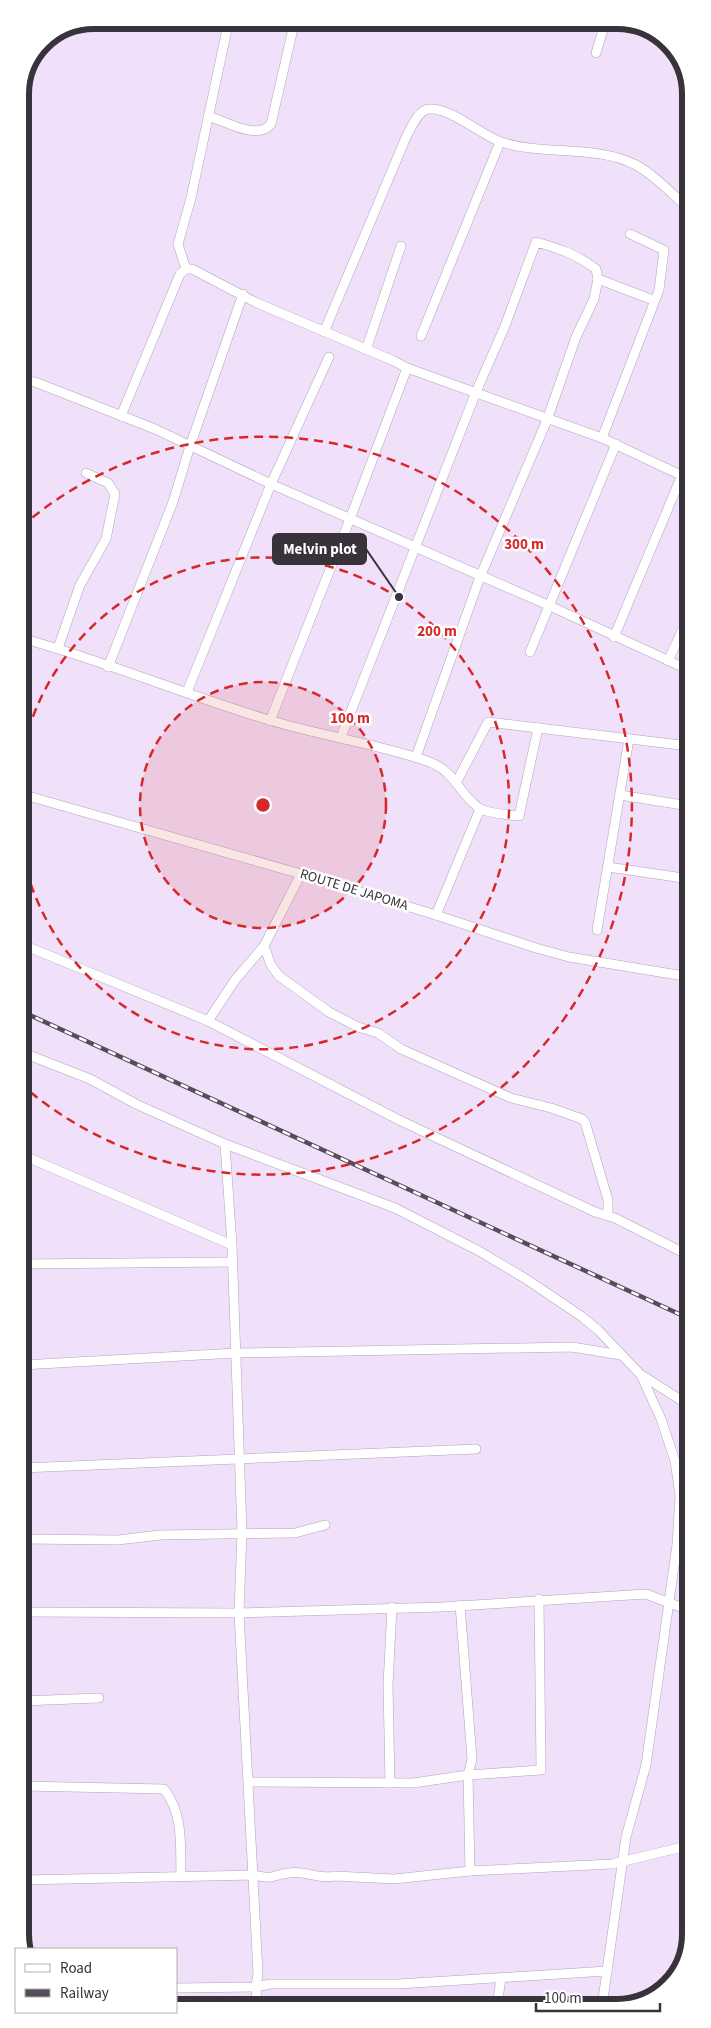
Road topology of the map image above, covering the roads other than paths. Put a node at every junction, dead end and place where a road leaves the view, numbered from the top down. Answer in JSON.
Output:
{"nodes":[{"id":1,"x":227,"y":29,"type":"edge"},
{"id":2,"x":292,"y":29,"type":"edge"},
{"id":3,"x":603,"y":29,"type":"edge"},
{"id":4,"x":596,"y":53,"type":"dead end"},
{"id":5,"x":208,"y":116,"type":"junction"},
{"id":6,"x":500,"y":142,"type":"junction"},
{"id":7,"x":682,"y":203,"type":"edge"},
{"id":8,"x":630,"y":234,"type":"dead end"},
{"id":9,"x":401,"y":246,"type":"dead end"},
{"id":10,"x":186,"y":269,"type":"junction"},
{"id":11,"x":598,"y":279,"type":"junction"},
{"id":12,"x":243,"y":294,"type":"junction"},
{"id":13,"x":653,"y":300,"type":"junction"},
{"id":14,"x":324,"y":332,"type":"junction"},
{"id":15,"x":421,"y":336,"type":"dead end"},
{"id":16,"x":366,"y":350,"type":"junction"},
{"id":17,"x":329,"y":357,"type":"dead end"},
{"id":18,"x":407,"y":368,"type":"junction"},
{"id":19,"x":29,"y":382,"type":"edge"},
{"id":20,"x":476,"y":392,"type":"junction"},
{"id":21,"x":122,"y":416,"type":"junction"},
{"id":22,"x":547,"y":420,"type":"junction"},
{"id":23,"x":602,"y":438,"type":"junction"},
{"id":24,"x":616,"y":444,"type":"junction"},
{"id":25,"x":190,"y":446,"type":"junction"},
{"id":26,"x":86,"y":473,"type":"dead end"},
{"id":27,"x":682,"y":475,"type":"edge"},
{"id":28,"x":271,"y":484,"type":"junction"},
{"id":29,"x":682,"y":486,"type":"edge"},
{"id":30,"x":350,"y":519,"type":"junction"},
{"id":31,"x":415,"y":548,"type":"junction"},
{"id":32,"x":480,"y":577,"type":"junction"},
{"id":33,"x":550,"y":606,"type":"junction"},
{"id":34,"x":682,"y":631,"type":"edge"},
{"id":35,"x":614,"y":637,"type":"junction"},
{"id":36,"x":29,"y":640,"type":"edge"},
{"id":37,"x":58,"y":648,"type":"junction"},
{"id":38,"x":530,"y":652,"type":"dead end"},
{"id":39,"x":668,"y":661,"type":"junction"},
{"id":40,"x":108,"y":667,"type":"junction"},
{"id":41,"x":682,"y":667,"type":"edge"},
{"id":42,"x":187,"y":692,"type":"junction"},
{"id":43,"x":270,"y":721,"type":"junction"},
{"id":44,"x":538,"y":728,"type":"junction"},
{"id":45,"x":341,"y":737,"type":"junction"},
{"id":46,"x":629,"y":739,"type":"junction"},
{"id":47,"x":682,"y":745,"type":"edge"},
{"id":48,"x":416,"y":757,"type":"junction"},
{"id":49,"x":456,"y":783,"type":"junction"},
{"id":50,"x":620,"y":795,"type":"junction"},
{"id":51,"x":29,"y":796,"type":"edge"},
{"id":52,"x":682,"y":805,"type":"edge"},
{"id":53,"x":480,"y":810,"type":"junction"},
{"id":54,"x":608,"y":867,"type":"junction"},
{"id":55,"x":301,"y":874,"type":"junction"},
{"id":56,"x":682,"y":878,"type":"edge"},
{"id":57,"x":436,"y":915,"type":"junction"},
{"id":58,"x":597,"y":930,"type":"dead end"},
{"id":59,"x":264,"y":946,"type":"junction"},
{"id":60,"x":29,"y":947,"type":"edge"},
{"id":61,"x":682,"y":976,"type":"edge"},
{"id":62,"x":208,"y":1021,"type":"junction"},
{"id":63,"x":29,"y":1055,"type":"edge"},
{"id":64,"x":225,"y":1144,"type":"junction"},
{"id":65,"x":29,"y":1158,"type":"edge"},
{"id":66,"x":608,"y":1215,"type":"junction"},
{"id":67,"x":232,"y":1245,"type":"junction"},
{"id":68,"x":682,"y":1252,"type":"edge"},
{"id":69,"x":232,"y":1262,"type":"junction"},
{"id":70,"x":29,"y":1264,"type":"edge"},
{"id":71,"x":236,"y":1353,"type":"junction"},
{"id":72,"x":621,"y":1356,"type":"junction"},
{"id":73,"x":29,"y":1365,"type":"edge"},
{"id":74,"x":640,"y":1374,"type":"junction"},
{"id":75,"x":682,"y":1401,"type":"edge"},
{"id":76,"x":476,"y":1449,"type":"dead end"},
{"id":77,"x":238,"y":1459,"type":"junction"},
{"id":78,"x":29,"y":1468,"type":"edge"},
{"id":79,"x":325,"y":1525,"type":"dead end"},
{"id":80,"x":242,"y":1532,"type":"junction"},
{"id":81,"x":29,"y":1539,"type":"edge"},
{"id":82,"x":677,"y":1545,"type":"junction"},
{"id":83,"x":682,"y":1546,"type":"edge"},
{"id":84,"x":539,"y":1599,"type":"junction"},
{"id":85,"x":669,"y":1602,"type":"junction"},
{"id":86,"x":460,"y":1606,"type":"junction"},
{"id":87,"x":392,"y":1608,"type":"junction"},
{"id":88,"x":682,"y":1608,"type":"edge"},
{"id":89,"x":29,"y":1612,"type":"edge"},
{"id":90,"x":239,"y":1613,"type":"junction"},
{"id":91,"x":99,"y":1698,"type":"dead end"},
{"id":92,"x":29,"y":1701,"type":"edge"},
{"id":93,"x":468,"y":1775,"type":"junction"},
{"id":94,"x":249,"y":1782,"type":"junction"},
{"id":95,"x":390,"y":1783,"type":"junction"},
{"id":96,"x":29,"y":1786,"type":"edge"},
{"id":97,"x":682,"y":1847,"type":"edge"},
{"id":98,"x":622,"y":1864,"type":"junction"},
{"id":99,"x":470,"y":1871,"type":"junction"},
{"id":100,"x":255,"y":1875,"type":"junction"},
{"id":101,"x":181,"y":1876,"type":"junction"},
{"id":102,"x":29,"y":1880,"type":"edge"},
{"id":103,"x":607,"y":1971,"type":"junction"},
{"id":104,"x":501,"y":1978,"type":"junction"},
{"id":105,"x":256,"y":1987,"type":"junction"},
{"id":106,"x":178,"y":1988,"type":"edge"},
{"id":107,"x":257,"y":1999,"type":"edge"},
{"id":108,"x":499,"y":1999,"type":"edge"},
{"id":109,"x":603,"y":1999,"type":"edge"}],
"edges":[{"from":1,"to":5,"type":"street"},
{"from":2,"to":5,"type":"street"},
{"from":3,"to":4,"type":"street"},
{"from":5,"to":10,"type":"street"},
{"from":6,"to":7,"type":"street"},
{"from":6,"to":14,"type":"street"},
{"from":6,"to":15,"type":"street"},
{"from":8,"to":13,"type":"street"},
{"from":9,"to":16,"type":"street"},
{"from":10,"to":12,"type":"street"},
{"from":10,"to":21,"type":"street"},
{"from":11,"to":13,"type":"street"},
{"from":11,"to":20,"type":"street"},
{"from":11,"to":22,"type":"street"},
{"from":12,"to":14,"type":"street"},
{"from":12,"to":25,"type":"street"},
{"from":13,"to":23,"type":"street"},
{"from":14,"to":16,"type":"street"},
{"from":16,"to":18,"type":"street"},
{"from":17,"to":28,"type":"street"},
{"from":18,"to":20,"type":"street"},
{"from":18,"to":30,"type":"street"},
{"from":19,"to":21,"type":"street"},
{"from":20,"to":22,"type":"street"},
{"from":20,"to":31,"type":"street"},
{"from":21,"to":25,"type":"street"},
{"from":22,"to":23,"type":"street"},
{"from":22,"to":32,"type":"street"},
{"from":23,"to":24,"type":"street"},
{"from":24,"to":27,"type":"street"},
{"from":24,"to":33,"type":"street"},
{"from":25,"to":28,"type":"street"},
{"from":25,"to":40,"type":"street"},
{"from":26,"to":37,"type":"street"},
{"from":28,"to":30,"type":"street"},
{"from":28,"to":42,"type":"street"},
{"from":29,"to":35,"type":"street"},
{"from":30,"to":31,"type":"street"},
{"from":30,"to":43,"type":"street"},
{"from":31,"to":32,"type":"street"},
{"from":31,"to":45,"type":"street"},
{"from":32,"to":33,"type":"street"},
{"from":32,"to":48,"type":"street"},
{"from":33,"to":35,"type":"street"},
{"from":33,"to":38,"type":"street"},
{"from":34,"to":39,"type":"street"},
{"from":35,"to":39,"type":"street"},
{"from":36,"to":37,"type":"street"},
{"from":37,"to":40,"type":"street"},
{"from":39,"to":41,"type":"street"},
{"from":40,"to":42,"type":"street"},
{"from":42,"to":43,"type":"street"},
{"from":43,"to":45,"type":"street"},
{"from":44,"to":46,"type":"street"},
{"from":44,"to":49,"type":"street"},
{"from":44,"to":53,"type":"street"},
{"from":45,"to":48,"type":"street"},
{"from":46,"to":47,"type":"street"},
{"from":46,"to":50,"type":"street"},
{"from":48,"to":49,"type":"street"},
{"from":49,"to":53,"type":"street"},
{"from":50,"to":52,"type":"street"},
{"from":50,"to":54,"type":"street"},
{"from":51,"to":55,"type":"street","name":"ROUTE DE JAPOMA"},
{"from":53,"to":57,"type":"street"},
{"from":54,"to":56,"type":"street"},
{"from":54,"to":58,"type":"street"},
{"from":55,"to":57,"type":"street","name":"ROUTE DE JAPOMA"},
{"from":55,"to":59,"type":"street"},
{"from":57,"to":61,"type":"street","name":"ROUTE DE JAPOMA"},
{"from":59,"to":62,"type":"street"},
{"from":59,"to":66,"type":"street"},
{"from":60,"to":62,"type":"street"},
{"from":62,"to":66,"type":"street"},
{"from":63,"to":64,"type":"street"},
{"from":64,"to":67,"type":"street"},
{"from":64,"to":72,"type":"street"},
{"from":65,"to":67,"type":"street"},
{"from":66,"to":68,"type":"street"},
{"from":67,"to":69,"type":"street"},
{"from":69,"to":70,"type":"street"},
{"from":69,"to":71,"type":"street"},
{"from":71,"to":72,"type":"street"},
{"from":71,"to":73,"type":"street"},
{"from":71,"to":77,"type":"street"},
{"from":72,"to":74,"type":"street"},
{"from":74,"to":75,"type":"street"},
{"from":74,"to":82,"type":"street"},
{"from":76,"to":77,"type":"street"},
{"from":77,"to":78,"type":"street"},
{"from":77,"to":80,"type":"street"},
{"from":79,"to":80,"type":"street"},
{"from":80,"to":81,"type":"street"},
{"from":80,"to":90,"type":"street"},
{"from":82,"to":83,"type":"street"},
{"from":82,"to":85,"type":"street"},
{"from":84,"to":85,"type":"street"},
{"from":84,"to":86,"type":"street"},
{"from":84,"to":93,"type":"street"},
{"from":85,"to":88,"type":"street"},
{"from":85,"to":98,"type":"street"},
{"from":86,"to":87,"type":"street"},
{"from":86,"to":93,"type":"street"},
{"from":87,"to":90,"type":"street"},
{"from":87,"to":95,"type":"street"},
{"from":89,"to":90,"type":"street"},
{"from":90,"to":94,"type":"street"},
{"from":91,"to":92,"type":"street"},
{"from":93,"to":95,"type":"street"},
{"from":93,"to":99,"type":"street"},
{"from":94,"to":95,"type":"street"},
{"from":94,"to":100,"type":"street"},
{"from":96,"to":101,"type":"street"},
{"from":97,"to":98,"type":"street"},
{"from":98,"to":99,"type":"street"},
{"from":98,"to":103,"type":"street"},
{"from":99,"to":100,"type":"street"},
{"from":100,"to":101,"type":"street"},
{"from":100,"to":105,"type":"street"},
{"from":101,"to":102,"type":"street"},
{"from":103,"to":104,"type":"street"},
{"from":103,"to":109,"type":"street"},
{"from":104,"to":105,"type":"street"},
{"from":104,"to":108,"type":"street"},
{"from":105,"to":106,"type":"street"},
{"from":105,"to":107,"type":"street"}]}
